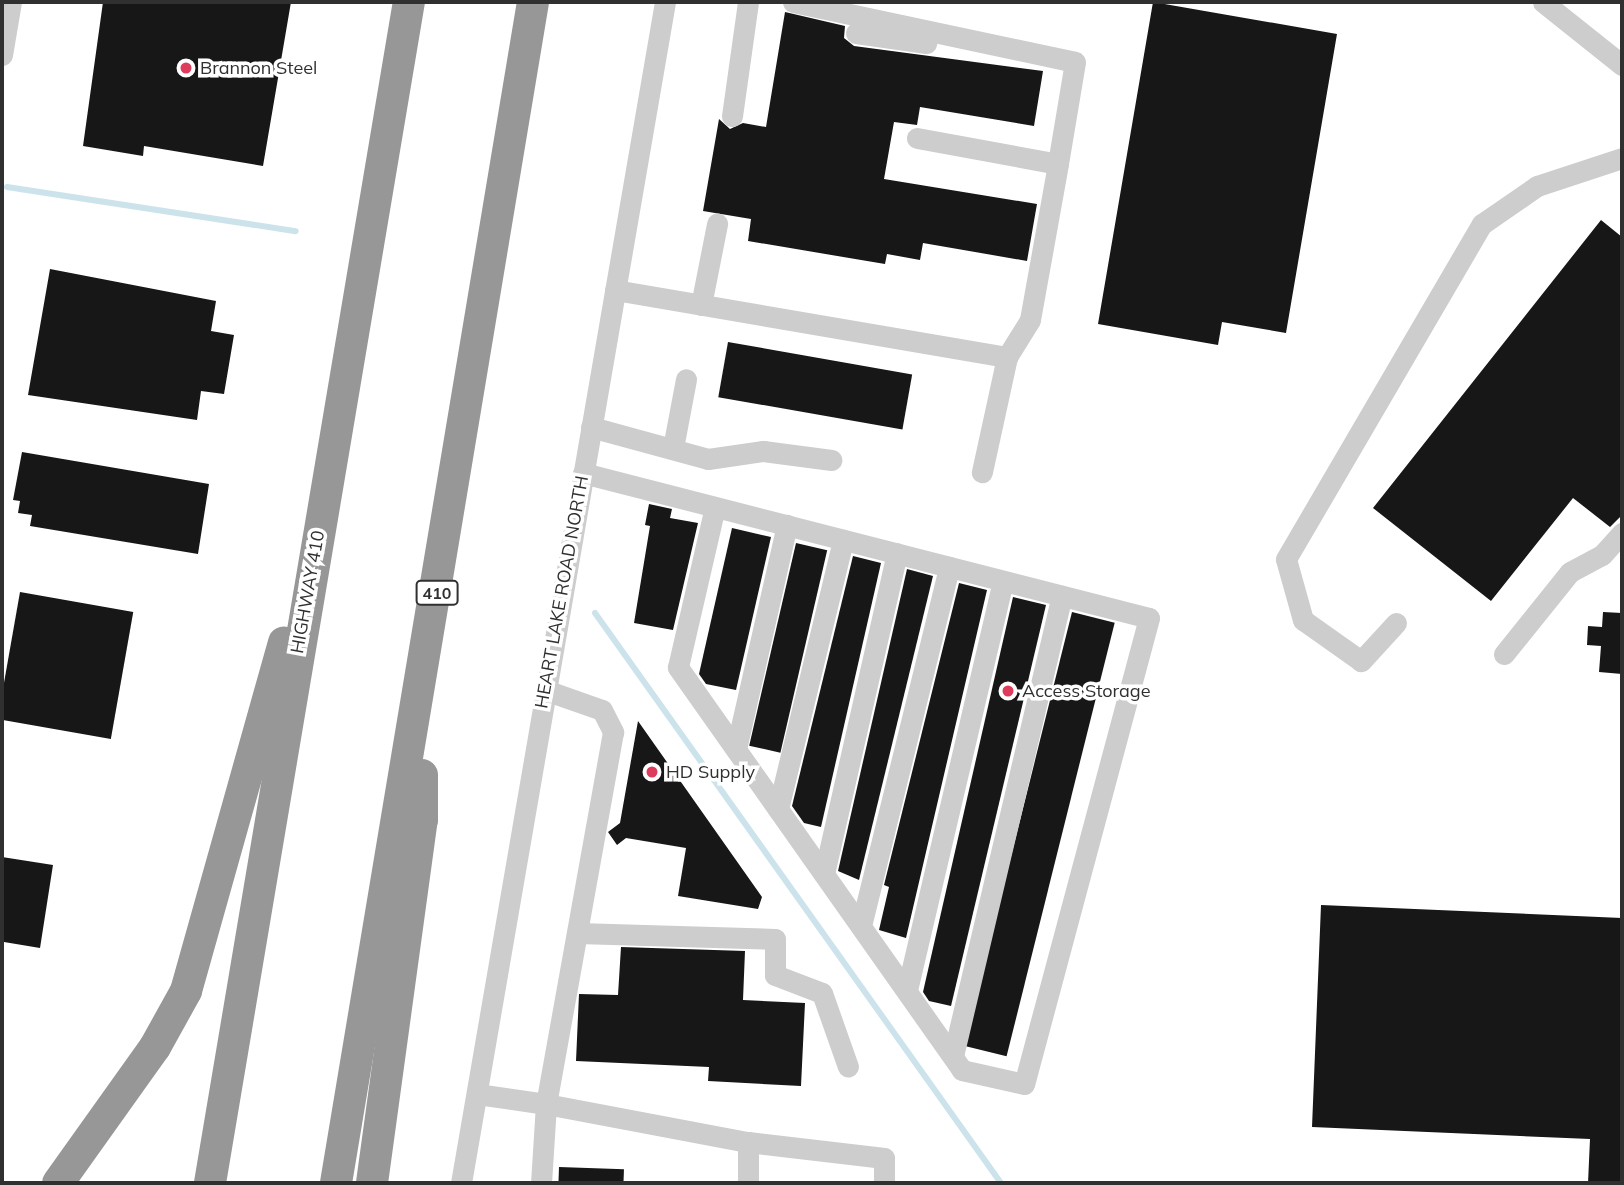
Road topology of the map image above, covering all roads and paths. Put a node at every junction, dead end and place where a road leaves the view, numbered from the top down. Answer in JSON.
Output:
{"nodes":[{"id":1,"x":11,"y":2,"type":"edge"},
{"id":2,"x":408,"y":2,"type":"edge"},
{"id":3,"x":533,"y":2,"type":"edge"},
{"id":4,"x":665,"y":2,"type":"edge"},
{"id":5,"x":748,"y":2,"type":"edge"},
{"id":6,"x":793,"y":2,"type":"edge"},
{"id":7,"x":1546,"y":3,"type":"edge"},
{"id":8,"x":856,"y":33,"type":"dead end"},
{"id":9,"x":958,"y":38,"type":"junction"},
{"id":10,"x":2,"y":55,"type":"edge"},
{"id":11,"x":1622,"y":65,"type":"edge"},
{"id":12,"x":732,"y":116,"type":"dead end"},
{"id":13,"x":916,"y":138,"type":"dead end"},
{"id":14,"x":1622,"y":158,"type":"edge"},
{"id":15,"x":1058,"y":164,"type":"junction"},
{"id":16,"x":717,"y":224,"type":"dead end"},
{"id":17,"x":615,"y":289,"type":"junction"},
{"id":18,"x":701,"y":304,"type":"junction"},
{"id":19,"x":1007,"y":357,"type":"junction"},
{"id":20,"x":686,"y":379,"type":"dead end"},
{"id":21,"x":591,"y":427,"type":"junction"},
{"id":22,"x":673,"y":448,"type":"junction"},
{"id":23,"x":831,"y":460,"type":"dead end"},
{"id":24,"x":982,"y":472,"type":"dead end"},
{"id":25,"x":583,"y":473,"type":"junction"},
{"id":26,"x":715,"y":507,"type":"junction"},
{"id":27,"x":787,"y":525,"type":"junction"},
{"id":28,"x":1622,"y":533,"type":"edge"},
{"id":29,"x":844,"y":540,"type":"junction"},
{"id":30,"x":897,"y":553,"type":"junction"},
{"id":31,"x":313,"y":563,"type":"junction"},
{"id":32,"x":949,"y":567,"type":"junction"},
{"id":33,"x":1003,"y":580,"type":"junction"},
{"id":34,"x":1062,"y":596,"type":"junction"},
{"id":35,"x":1396,"y":623,"type":"dead end"},
{"id":36,"x":1504,"y":654,"type":"dead end"},
{"id":37,"x":545,"y":690,"type":"junction"},
{"id":38,"x":421,"y":692,"type":"junction"},
{"id":39,"x":736,"y":749,"type":"junction"},
{"id":40,"x":778,"y":809,"type":"junction"},
{"id":41,"x":824,"y":874,"type":"junction"},
{"id":42,"x":862,"y":926,"type":"junction"},
{"id":43,"x":577,"y":933,"type":"junction"},
{"id":44,"x":907,"y":990,"type":"junction"},
{"id":45,"x":953,"y":1056,"type":"junction"},
{"id":46,"x":848,"y":1068,"type":"dead end"},
{"id":47,"x":477,"y":1094,"type":"junction"},
{"id":48,"x":546,"y":1104,"type":"junction"},
{"id":49,"x":748,"y":1142,"type":"junction"},
{"id":50,"x":58,"y":1183,"type":"edge"},
{"id":51,"x":210,"y":1183,"type":"edge"},
{"id":52,"x":336,"y":1183,"type":"edge"},
{"id":53,"x":372,"y":1183,"type":"edge"},
{"id":54,"x":461,"y":1183,"type":"edge"},
{"id":55,"x":541,"y":1183,"type":"edge"},
{"id":56,"x":748,"y":1183,"type":"edge"},
{"id":57,"x":884,"y":1183,"type":"edge"}],
"edges":[{"from":1,"to":10,"type":"street"},
{"from":2,"to":31,"type":"highway","name":"HIGHWAY 410"},
{"from":3,"to":38,"type":"highway","number":"410"},
{"from":4,"to":17,"type":"street","name":"HEART LAKE ROAD NORTH"},
{"from":5,"to":12,"type":"street"},
{"from":6,"to":9,"type":"street"},
{"from":7,"to":11,"type":"street"},
{"from":8,"to":9,"type":"street"},
{"from":9,"to":15,"type":"street"},
{"from":13,"to":15,"type":"street"},
{"from":14,"to":35,"type":"street"},
{"from":15,"to":19,"type":"street"},
{"from":16,"to":18,"type":"street"},
{"from":17,"to":18,"type":"street"},
{"from":17,"to":21,"type":"street","name":"HEART LAKE ROAD NORTH"},
{"from":18,"to":19,"type":"street"},
{"from":19,"to":24,"type":"street"},
{"from":20,"to":22,"type":"street"},
{"from":21,"to":22,"type":"street"},
{"from":21,"to":25,"type":"street","name":"HEART LAKE ROAD NORTH"},
{"from":22,"to":23,"type":"street"},
{"from":25,"to":26,"type":"street"},
{"from":25,"to":37,"type":"street","name":"HEART LAKE ROAD NORTH"},
{"from":26,"to":27,"type":"street"},
{"from":26,"to":39,"type":"street"},
{"from":27,"to":29,"type":"street"},
{"from":27,"to":39,"type":"street"},
{"from":28,"to":36,"type":"street"},
{"from":29,"to":30,"type":"street"},
{"from":29,"to":40,"type":"street"},
{"from":30,"to":32,"type":"street"},
{"from":30,"to":41,"type":"street"},
{"from":31,"to":50,"type":"highway"},
{"from":31,"to":51,"type":"highway","name":"HIGHWAY 410"},
{"from":32,"to":33,"type":"street"},
{"from":32,"to":42,"type":"street"},
{"from":33,"to":34,"type":"street"},
{"from":33,"to":44,"type":"street"},
{"from":34,"to":45,"type":"street"},
{"from":34,"to":45,"type":"street"},
{"from":37,"to":43,"type":"street"},
{"from":37,"to":47,"type":"street","name":"HEART LAKE ROAD NORTH"},
{"from":38,"to":52,"type":"highway","number":"410"},
{"from":38,"to":53,"type":"highway"},
{"from":39,"to":40,"type":"street"},
{"from":40,"to":41,"type":"street"},
{"from":41,"to":42,"type":"street"},
{"from":42,"to":44,"type":"street"},
{"from":43,"to":46,"type":"street"},
{"from":43,"to":48,"type":"street"},
{"from":44,"to":45,"type":"street"},
{"from":47,"to":48,"type":"street"},
{"from":47,"to":54,"type":"street","name":"HEART LAKE ROAD NORTH"},
{"from":48,"to":49,"type":"street"},
{"from":48,"to":55,"type":"street"},
{"from":49,"to":56,"type":"street"},
{"from":49,"to":57,"type":"street"}]}
